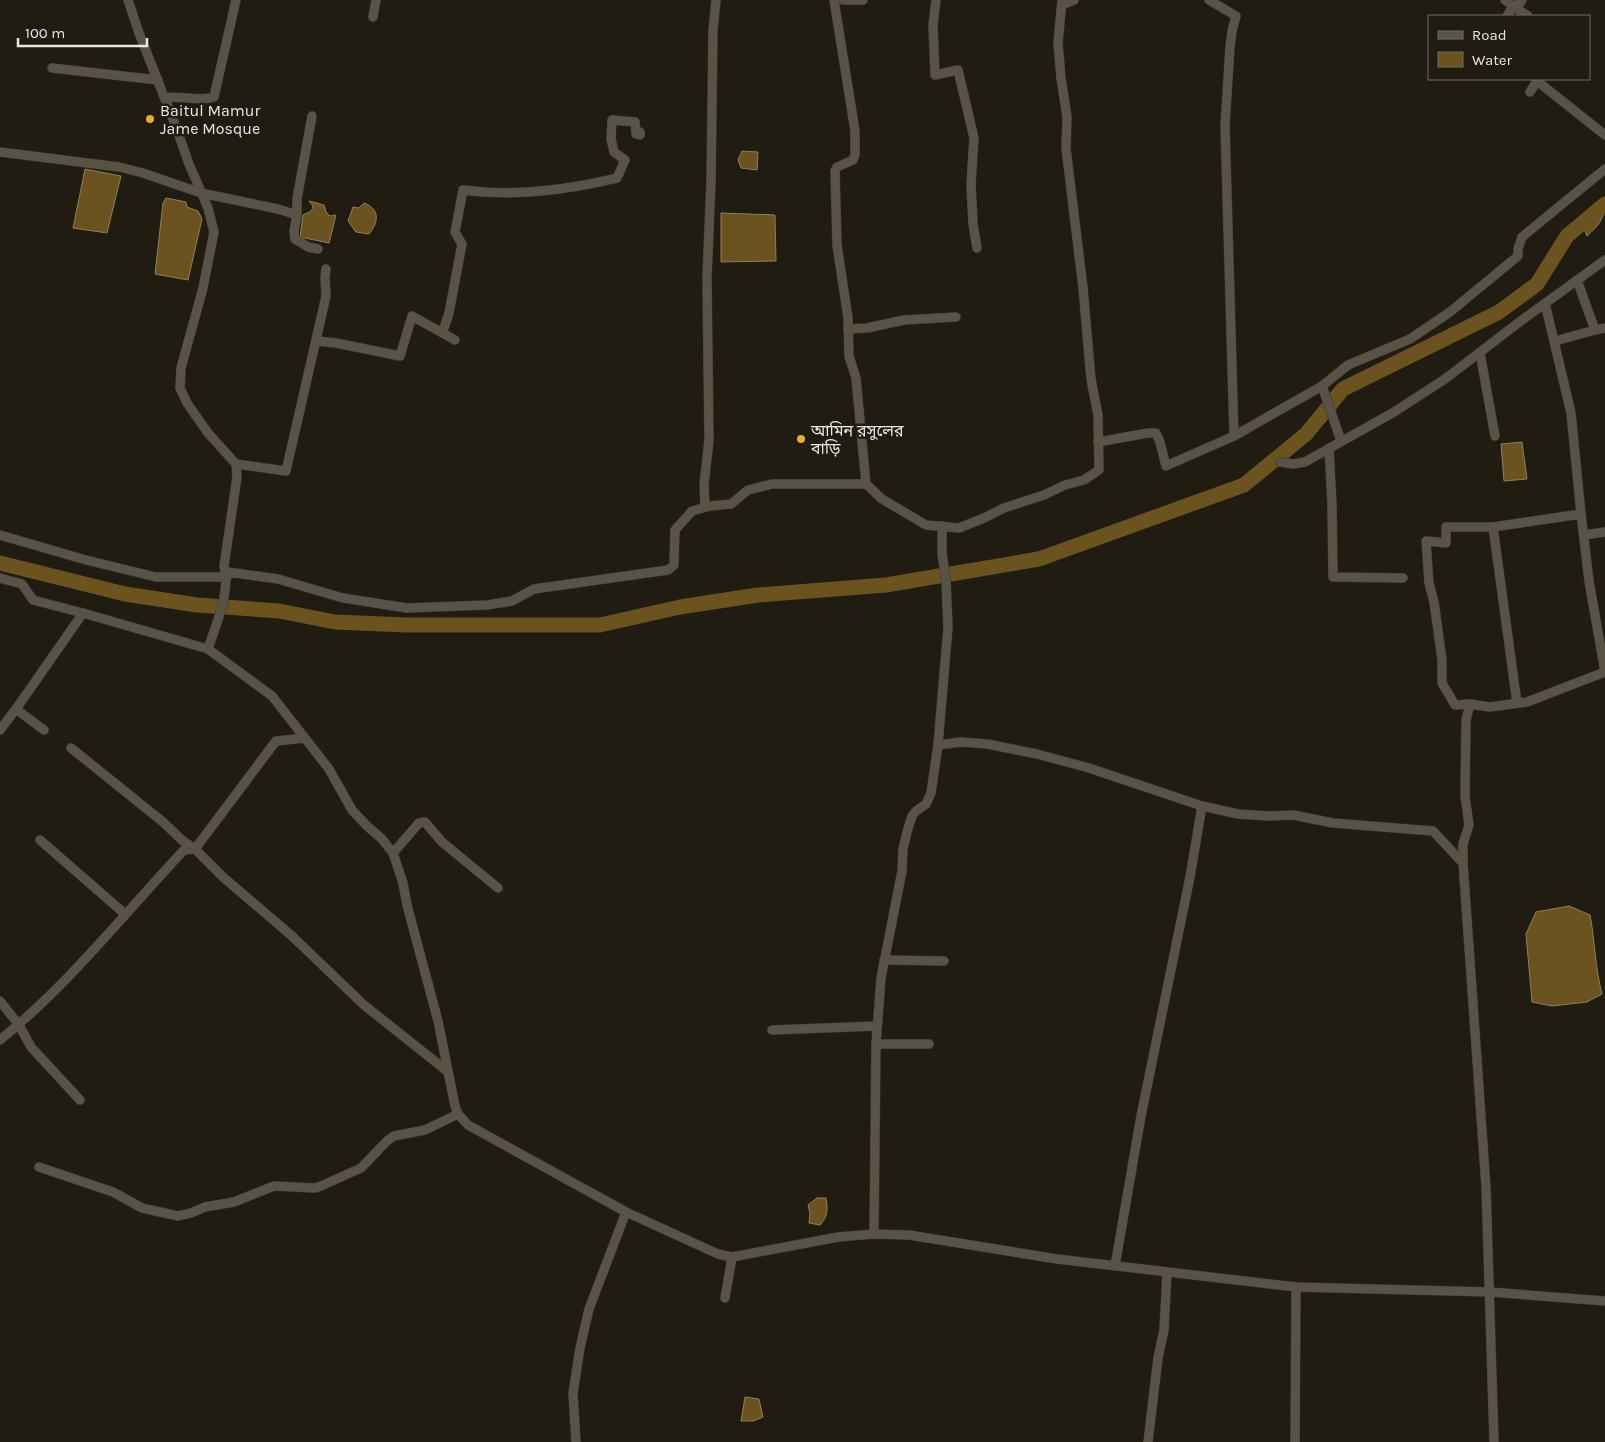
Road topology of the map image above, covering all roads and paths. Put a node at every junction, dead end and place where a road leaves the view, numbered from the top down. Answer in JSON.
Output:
{"nodes":[{"id":1,"x":128,"y":0,"type":"edge"},
{"id":2,"x":236,"y":0,"type":"edge"},
{"id":3,"x":376,"y":0,"type":"edge"},
{"id":4,"x":716,"y":0,"type":"edge"},
{"id":5,"x":834,"y":0,"type":"edge"},
{"id":6,"x":843,"y":0,"type":"edge"},
{"id":7,"x":863,"y":0,"type":"edge"},
{"id":8,"x":936,"y":0,"type":"edge"},
{"id":9,"x":1074,"y":0,"type":"edge"},
{"id":10,"x":1209,"y":0,"type":"edge"},
{"id":11,"x":1505,"y":0,"type":"edge"},
{"id":12,"x":1522,"y":0,"type":"edge"},
{"id":13,"x":1062,"y":2,"type":"edge"},
{"id":14,"x":1513,"y":6,"type":"junction"},
{"id":15,"x":1508,"y":15,"type":"edge"},
{"id":16,"x":1526,"y":15,"type":"edge"},
{"id":17,"x":373,"y":17,"type":"dead end"},
{"id":18,"x":52,"y":68,"type":"dead end"},
{"id":19,"x":158,"y":80,"type":"junction"},
{"id":20,"x":1536,"y":80,"type":"edge"},
{"id":21,"x":1530,"y":92,"type":"dead end"},
{"id":22,"x":165,"y":98,"type":"junction"},
{"id":23,"x":312,"y":116,"type":"dead end"},
{"id":24,"x":640,"y":132,"type":"dead end"},
{"id":25,"x":1605,"y":135,"type":"edge"},
{"id":26,"x":0,"y":152,"type":"edge"},
{"id":27,"x":1605,"y":169,"type":"edge"},
{"id":28,"x":201,"y":193,"type":"junction"},
{"id":29,"x":297,"y":215,"type":"junction"},
{"id":30,"x":977,"y":248,"type":"dead end"},
{"id":31,"x":318,"y":249,"type":"dead end"},
{"id":32,"x":1605,"y":260,"type":"edge"},
{"id":33,"x":326,"y":269,"type":"dead end"},
{"id":34,"x":1577,"y":280,"type":"junction"},
{"id":35,"x":1546,"y":303,"type":"junction"},
{"id":36,"x":956,"y":317,"type":"dead end"},
{"id":37,"x":1605,"y":328,"type":"edge"},
{"id":38,"x":848,"y":329,"type":"junction"},
{"id":39,"x":1594,"y":330,"type":"junction"},
{"id":40,"x":442,"y":331,"type":"junction"},
{"id":41,"x":455,"y":340,"type":"dead end"},
{"id":42,"x":316,"y":341,"type":"junction"},
{"id":43,"x":1555,"y":341,"type":"junction"},
{"id":44,"x":1480,"y":353,"type":"junction"},
{"id":45,"x":1322,"y":386,"type":"junction"},
{"id":46,"x":1234,"y":436,"type":"junction"},
{"id":47,"x":1496,"y":436,"type":"dead end"},
{"id":48,"x":1341,"y":441,"type":"junction"},
{"id":49,"x":1098,"y":442,"type":"junction"},
{"id":50,"x":1329,"y":448,"type":"junction"},
{"id":51,"x":1280,"y":462,"type":"dead end"},
{"id":52,"x":236,"y":464,"type":"junction"},
{"id":53,"x":866,"y":484,"type":"junction"},
{"id":54,"x":705,"y":507,"type":"junction"},
{"id":55,"x":1581,"y":514,"type":"junction"},
{"id":56,"x":942,"y":526,"type":"junction"},
{"id":57,"x":1493,"y":527,"type":"junction"},
{"id":58,"x":1605,"y":532,"type":"edge"},
{"id":59,"x":1584,"y":534,"type":"junction"},
{"id":60,"x":0,"y":535,"type":"edge"},
{"id":61,"x":227,"y":577,"type":"junction"},
{"id":62,"x":0,"y":578,"type":"edge"},
{"id":63,"x":1403,"y":578,"type":"dead end"},
{"id":64,"x":83,"y":613,"type":"junction"},
{"id":65,"x":208,"y":649,"type":"junction"},
{"id":66,"x":1605,"y":672,"type":"edge"},
{"id":67,"x":1517,"y":703,"type":"junction"},
{"id":68,"x":1470,"y":704,"type":"junction"},
{"id":69,"x":16,"y":709,"type":"junction"},
{"id":70,"x":0,"y":730,"type":"edge"},
{"id":71,"x":44,"y":730,"type":"dead end"},
{"id":72,"x":305,"y":738,"type":"junction"},
{"id":73,"x":938,"y":745,"type":"junction"},
{"id":74,"x":71,"y":748,"type":"dead end"},
{"id":75,"x":1202,"y":806,"type":"junction"},
{"id":76,"x":40,"y":840,"type":"dead end"},
{"id":77,"x":195,"y":849,"type":"junction"},
{"id":78,"x":392,"y":853,"type":"junction"},
{"id":79,"x":1463,"y":863,"type":"junction"},
{"id":80,"x":498,"y":888,"type":"dead end"},
{"id":81,"x":125,"y":914,"type":"junction"},
{"id":82,"x":884,"y":960,"type":"junction"},
{"id":83,"x":944,"y":961,"type":"dead end"},
{"id":84,"x":0,"y":1001,"type":"edge"},
{"id":85,"x":19,"y":1025,"type":"junction"},
{"id":86,"x":877,"y":1026,"type":"junction"},
{"id":87,"x":772,"y":1030,"type":"dead end"},
{"id":88,"x":0,"y":1040,"type":"edge"},
{"id":89,"x":876,"y":1044,"type":"junction"},
{"id":90,"x":929,"y":1044,"type":"dead end"},
{"id":91,"x":447,"y":1071,"type":"junction"},
{"id":92,"x":80,"y":1100,"type":"dead end"},
{"id":93,"x":458,"y":1114,"type":"junction"},
{"id":94,"x":39,"y":1167,"type":"dead end"},
{"id":95,"x":626,"y":1212,"type":"junction"},
{"id":96,"x":874,"y":1234,"type":"junction"},
{"id":97,"x":732,"y":1257,"type":"junction"},
{"id":98,"x":1115,"y":1266,"type":"junction"},
{"id":99,"x":1167,"y":1273,"type":"junction"},
{"id":100,"x":1296,"y":1287,"type":"junction"},
{"id":101,"x":1490,"y":1292,"type":"junction"},
{"id":102,"x":725,"y":1298,"type":"dead end"},
{"id":103,"x":1605,"y":1301,"type":"edge"},
{"id":104,"x":576,"y":1442,"type":"edge"},
{"id":105,"x":1148,"y":1442,"type":"edge"},
{"id":106,"x":1295,"y":1442,"type":"edge"},
{"id":107,"x":1494,"y":1442,"type":"edge"}],
"edges":[{"from":1,"to":19,"type":"street"},
{"from":2,"to":22,"type":"street"},
{"from":3,"to":17,"type":"street"},
{"from":4,"to":54,"type":"street"},
{"from":5,"to":38,"type":"street"},
{"from":6,"to":7,"type":"street"},
{"from":8,"to":30,"type":"street"},
{"from":9,"to":13,"type":"street"},
{"from":10,"to":46,"type":"street"},
{"from":11,"to":14,"type":"street"},
{"from":12,"to":14,"type":"street"},
{"from":13,"to":49,"type":"street"},
{"from":14,"to":15,"type":"street"},
{"from":14,"to":16,"type":"street"},
{"from":18,"to":19,"type":"street"},
{"from":19,"to":22,"type":"street"},
{"from":20,"to":21,"type":"street"},
{"from":20,"to":25,"type":"street"},
{"from":22,"to":28,"type":"street"},
{"from":23,"to":29,"type":"street"},
{"from":24,"to":40,"type":"street"},
{"from":26,"to":28,"type":"street"},
{"from":27,"to":45,"type":"street"},
{"from":28,"to":29,"type":"street"},
{"from":28,"to":52,"type":"street"},
{"from":29,"to":31,"type":"street"},
{"from":32,"to":34,"type":"street"},
{"from":33,"to":42,"type":"street"},
{"from":34,"to":35,"type":"street"},
{"from":34,"to":39,"type":"street"},
{"from":35,"to":43,"type":"street"},
{"from":35,"to":44,"type":"street"},
{"from":36,"to":38,"type":"street"},
{"from":37,"to":39,"type":"street"},
{"from":38,"to":53,"type":"street"},
{"from":39,"to":43,"type":"street"},
{"from":40,"to":41,"type":"street"},
{"from":40,"to":42,"type":"street"},
{"from":42,"to":52,"type":"street"},
{"from":43,"to":55,"type":"street"},
{"from":44,"to":47,"type":"street"},
{"from":44,"to":48,"type":"street"},
{"from":45,"to":46,"type":"street"},
{"from":45,"to":48,"type":"street"},
{"from":46,"to":49,"type":"street"},
{"from":48,"to":50,"type":"street"},
{"from":49,"to":56,"type":"street"},
{"from":50,"to":51,"type":"street"},
{"from":50,"to":63,"type":"street"},
{"from":52,"to":61,"type":"street"},
{"from":53,"to":54,"type":"street"},
{"from":53,"to":56,"type":"street"},
{"from":54,"to":61,"type":"street"},
{"from":55,"to":57,"type":"street"},
{"from":55,"to":59,"type":"street"},
{"from":56,"to":73,"type":"street"},
{"from":57,"to":67,"type":"street"},
{"from":57,"to":68,"type":"street"},
{"from":58,"to":59,"type":"street"},
{"from":59,"to":66,"type":"street"},
{"from":60,"to":61,"type":"street"},
{"from":61,"to":65,"type":"street"},
{"from":62,"to":64,"type":"street"},
{"from":64,"to":65,"type":"street"},
{"from":64,"to":69,"type":"street"},
{"from":65,"to":72,"type":"street"},
{"from":66,"to":67,"type":"street"},
{"from":67,"to":68,"type":"street"},
{"from":68,"to":79,"type":"street"},
{"from":69,"to":70,"type":"street"},
{"from":69,"to":71,"type":"street"},
{"from":72,"to":77,"type":"street"},
{"from":72,"to":78,"type":"street"},
{"from":73,"to":75,"type":"street"},
{"from":73,"to":82,"type":"street"},
{"from":74,"to":77,"type":"street"},
{"from":75,"to":79,"type":"street"},
{"from":75,"to":98,"type":"street"},
{"from":76,"to":81,"type":"street"},
{"from":77,"to":81,"type":"street"},
{"from":77,"to":91,"type":"street"},
{"from":78,"to":80,"type":"street"},
{"from":78,"to":91,"type":"street"},
{"from":79,"to":101,"type":"street"},
{"from":81,"to":85,"type":"street"},
{"from":82,"to":83,"type":"street"},
{"from":82,"to":86,"type":"street"},
{"from":84,"to":85,"type":"street"},
{"from":85,"to":88,"type":"street"},
{"from":85,"to":92,"type":"street"},
{"from":86,"to":87,"type":"street"},
{"from":86,"to":89,"type":"street"},
{"from":89,"to":90,"type":"street"},
{"from":89,"to":96,"type":"street"},
{"from":91,"to":93,"type":"street"},
{"from":93,"to":94,"type":"street"},
{"from":93,"to":95,"type":"street"},
{"from":95,"to":97,"type":"street"},
{"from":95,"to":104,"type":"street"},
{"from":96,"to":97,"type":"street"},
{"from":96,"to":98,"type":"street"},
{"from":97,"to":102,"type":"street"},
{"from":98,"to":99,"type":"street"},
{"from":99,"to":100,"type":"street"},
{"from":99,"to":105,"type":"street"},
{"from":100,"to":101,"type":"street"},
{"from":100,"to":106,"type":"street"},
{"from":101,"to":103,"type":"street"},
{"from":101,"to":107,"type":"street"}]}
